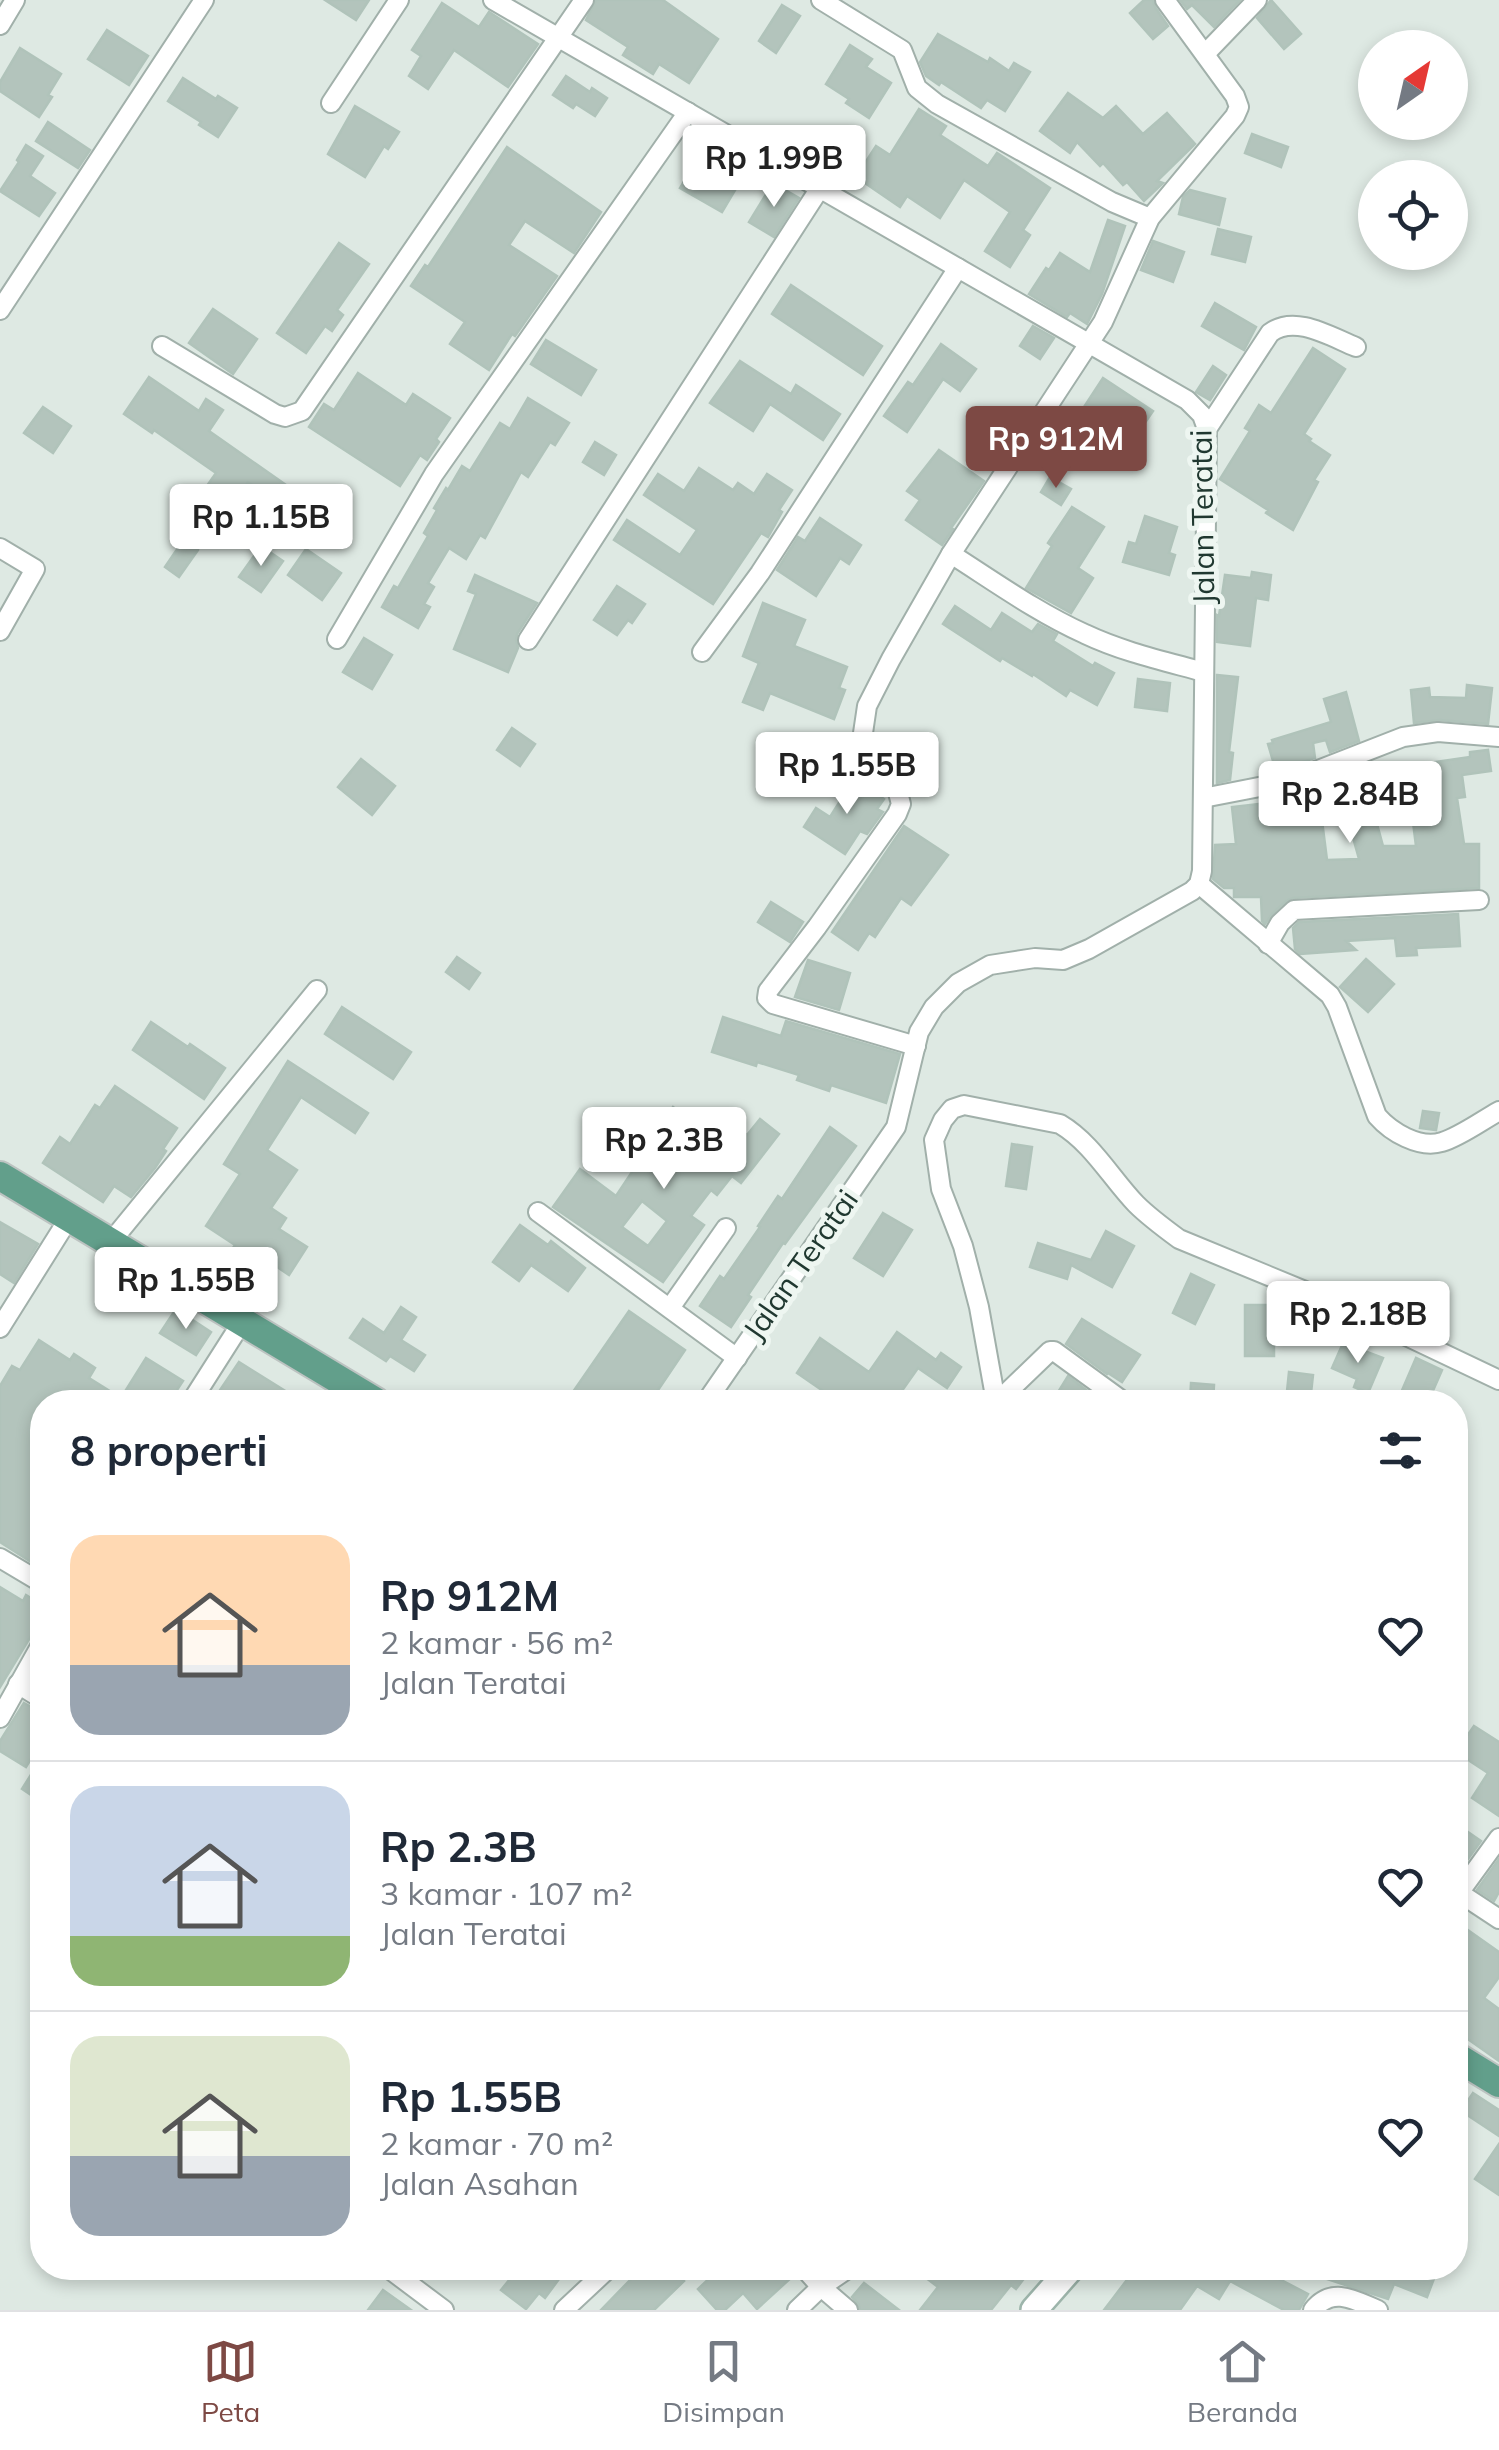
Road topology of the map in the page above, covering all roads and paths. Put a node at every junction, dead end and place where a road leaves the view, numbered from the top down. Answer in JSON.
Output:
{"nodes":[{"id":1,"x":16,"y":0,"type":"edge"},
{"id":2,"x":204,"y":0,"type":"edge"},
{"id":3,"x":398,"y":0,"type":"edge"},
{"id":4,"x":493,"y":0,"type":"edge"},
{"id":5,"x":584,"y":0,"type":"edge"},
{"id":6,"x":821,"y":0,"type":"edge"},
{"id":7,"x":1165,"y":0,"type":"edge"},
{"id":8,"x":1257,"y":0,"type":"edge"},
{"id":9,"x":0,"y":25,"type":"edge"},
{"id":10,"x":558,"y":37,"type":"junction"},
{"id":11,"x":1206,"y":54,"type":"junction"},
{"id":12,"x":331,"y":104,"type":"dead end"},
{"id":13,"x":688,"y":112,"type":"junction"},
{"id":14,"x":820,"y":188,"type":"junction"},
{"id":15,"x":1150,"y":218,"type":"junction"},
{"id":16,"x":958,"y":268,"type":"junction"},
{"id":17,"x":0,"y":310,"type":"edge"},
{"id":18,"x":1090,"y":344,"type":"junction"},
{"id":19,"x":162,"y":346,"type":"dead end"},
{"id":20,"x":1356,"y":347,"type":"dead end"},
{"id":21,"x":1206,"y":429,"type":"junction"},
{"id":22,"x":0,"y":548,"type":"edge"},
{"id":23,"x":951,"y":554,"type":"junction"},
{"id":24,"x":0,"y":631,"type":"edge"},
{"id":25,"x":337,"y":639,"type":"dead end"},
{"id":26,"x":528,"y":640,"type":"dead end"},
{"id":27,"x":702,"y":652,"type":"dead end"},
{"id":28,"x":1204,"y":672,"type":"junction"},
{"id":29,"x":1499,"y":737,"type":"edge"},
{"id":30,"x":1203,"y":798,"type":"junction"},
{"id":31,"x":1199,"y":884,"type":"junction"},
{"id":32,"x":1479,"y":900,"type":"dead end"},
{"id":33,"x":1268,"y":944,"type":"junction"},
{"id":34,"x":317,"y":990,"type":"dead end"},
{"id":35,"x":916,"y":1046,"type":"junction"},
{"id":36,"x":1499,"y":1111,"type":"edge"},
{"id":37,"x":0,"y":1176,"type":"edge"},
{"id":38,"x":538,"y":1212,"type":"dead end"},
{"id":39,"x":68,"y":1218,"type":"junction"},
{"id":40,"x":726,"y":1228,"type":"dead end"},
{"id":41,"x":110,"y":1242,"type":"junction"},
{"id":42,"x":670,"y":1308,"type":"junction"},
{"id":43,"x":242,"y":1322,"type":"junction"},
{"id":44,"x":0,"y":1328,"type":"edge"},
{"id":45,"x":737,"y":1358,"type":"junction"},
{"id":46,"x":1499,"y":1380,"type":"edge"},
{"id":47,"x":199,"y":1390,"type":"edge"},
{"id":48,"x":356,"y":1390,"type":"edge"},
{"id":49,"x":714,"y":1390,"type":"edge"},
{"id":50,"x":994,"y":1390,"type":"edge"},
{"id":51,"x":1009,"y":1390,"type":"edge"},
{"id":52,"x":1108,"y":1390,"type":"edge"},
{"id":53,"x":0,"y":1558,"type":"edge"},
{"id":54,"x":30,"y":1576,"type":"edge"},
{"id":55,"x":30,"y":1664,"type":"edge"},
{"id":56,"x":18,"y":1684,"type":"junction"},
{"id":57,"x":30,"y":1692,"type":"edge"},
{"id":58,"x":3,"y":1706,"type":"edge"},
{"id":59,"x":1499,"y":1838,"type":"edge"},
{"id":60,"x":1468,"y":1877,"type":"edge"},
{"id":61,"x":1468,"y":1898,"type":"edge"},
{"id":62,"x":1499,"y":1919,"type":"edge"},
{"id":63,"x":1468,"y":2064,"type":"edge"},
{"id":64,"x":1499,"y":2083,"type":"edge"},
{"id":65,"x":404,"y":2280,"type":"edge"},
{"id":66,"x":596,"y":2280,"type":"edge"},
{"id":67,"x":815,"y":2280,"type":"edge"},
{"id":68,"x":831,"y":2280,"type":"edge"},
{"id":69,"x":1060,"y":2280,"type":"edge"},
{"id":70,"x":821,"y":2287,"type":"junction"},
{"id":71,"x":444,"y":2310,"type":"edge"},
{"id":72,"x":564,"y":2310,"type":"edge"},
{"id":73,"x":797,"y":2310,"type":"edge"},
{"id":74,"x":848,"y":2310,"type":"edge"},
{"id":75,"x":1034,"y":2310,"type":"edge"},
{"id":76,"x":1313,"y":2310,"type":"edge"},
{"id":77,"x":1378,"y":2310,"type":"edge"}],
"edges":[{"from":1,"to":9,"type":"street"},
{"from":2,"to":17,"type":"street"},
{"from":3,"to":12,"type":"street"},
{"from":4,"to":10,"type":"street","name":"Jalan Teratai"},
{"from":5,"to":10,"type":"street"},
{"from":6,"to":15,"type":"street"},
{"from":7,"to":11,"type":"street"},
{"from":8,"to":11,"type":"street"},
{"from":10,"to":13,"type":"street","name":"Jalan Teratai"},
{"from":10,"to":19,"type":"street"},
{"from":11,"to":15,"type":"street"},
{"from":13,"to":14,"type":"street","name":"Jalan Teratai"},
{"from":13,"to":25,"type":"street"},
{"from":14,"to":16,"type":"street","name":"Jalan Teratai"},
{"from":14,"to":26,"type":"street"},
{"from":15,"to":18,"type":"street"},
{"from":16,"to":18,"type":"street","name":"Jalan Teratai"},
{"from":16,"to":27,"type":"street"},
{"from":18,"to":21,"type":"street","name":"Jalan Teratai"},
{"from":18,"to":23,"type":"street"},
{"from":20,"to":21,"type":"street"},
{"from":21,"to":28,"type":"street","name":"Jalan Teratai"},
{"from":22,"to":24,"type":"street"},
{"from":23,"to":28,"type":"street"},
{"from":23,"to":35,"type":"street"},
{"from":28,"to":30,"type":"street","name":"Jalan Teratai"},
{"from":29,"to":30,"type":"street"},
{"from":30,"to":31,"type":"street","name":"Jalan Teratai"},
{"from":31,"to":33,"type":"street"},
{"from":31,"to":35,"type":"street"},
{"from":32,"to":33,"type":"street"},
{"from":33,"to":36,"type":"street"},
{"from":34,"to":41,"type":"street"},
{"from":35,"to":45,"type":"street","name":"Jalan Teratai"},
{"from":37,"to":39,"type":"main road"},
{"from":38,"to":42,"type":"street"},
{"from":39,"to":41,"type":"main road"},
{"from":39,"to":44,"type":"street"},
{"from":40,"to":42,"type":"street"},
{"from":41,"to":43,"type":"main road"},
{"from":42,"to":45,"type":"street"},
{"from":43,"to":47,"type":"street"},
{"from":43,"to":48,"type":"main road"},
{"from":45,"to":49,"type":"street","name":"Jalan Teratai"},
{"from":46,"to":50,"type":"street"},
{"from":51,"to":52,"type":"street"},
{"from":53,"to":54,"type":"street"},
{"from":55,"to":56,"type":"street"},
{"from":56,"to":57,"type":"street"},
{"from":56,"to":58,"type":"street"},
{"from":59,"to":60,"type":"street"},
{"from":61,"to":62,"type":"street"},
{"from":63,"to":64,"type":"main road"},
{"from":65,"to":71,"type":"street"},
{"from":66,"to":72,"type":"street"},
{"from":67,"to":70,"type":"street"},
{"from":68,"to":70,"type":"street"},
{"from":69,"to":75,"type":"street"},
{"from":70,"to":73,"type":"street"},
{"from":70,"to":74,"type":"street"},
{"from":76,"to":77,"type":"street"}]}
